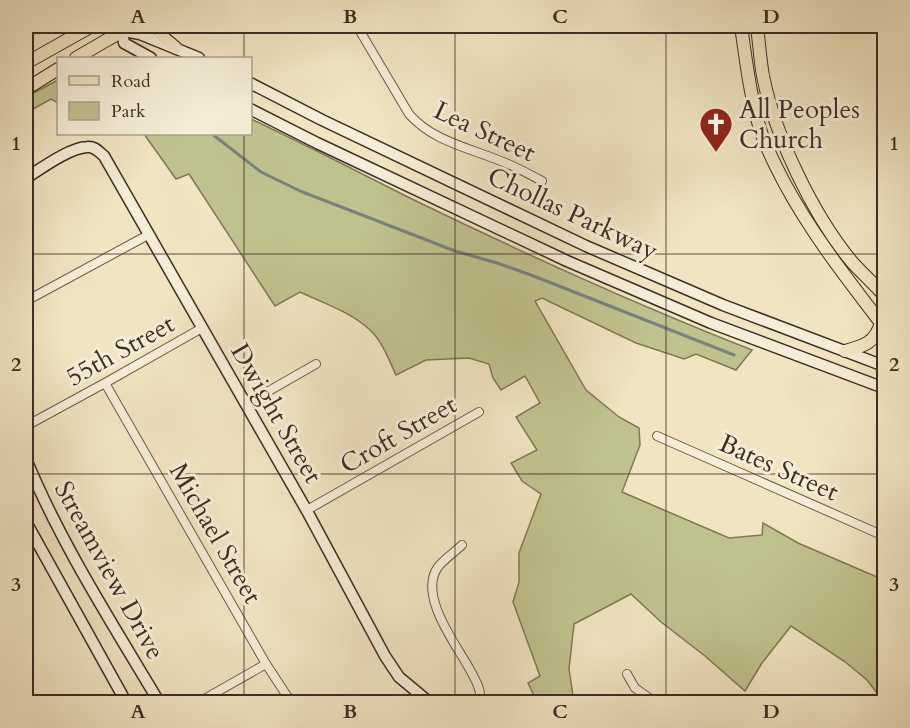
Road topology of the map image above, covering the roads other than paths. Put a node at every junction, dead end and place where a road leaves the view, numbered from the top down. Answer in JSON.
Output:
{"nodes":[{"id":1,"x":94,"y":26,"type":"edge"},
{"id":2,"x":157,"y":26,"type":"edge"},
{"id":3,"x":357,"y":26,"type":"edge"},
{"id":4,"x":741,"y":26,"type":"edge"},
{"id":5,"x":757,"y":26,"type":"edge"},
{"id":6,"x":126,"y":28,"type":"edge"},
{"id":7,"x":176,"y":48,"type":"junction"},
{"id":8,"x":78,"y":57,"type":"edge"},
{"id":9,"x":149,"y":57,"type":"edge"},
{"id":10,"x":198,"y":57,"type":"edge"},
{"id":11,"x":26,"y":63,"type":"edge"},
{"id":12,"x":57,"y":70,"type":"edge"},
{"id":13,"x":252,"y":84,"type":"edge"},
{"id":14,"x":26,"y":88,"type":"edge"},
{"id":15,"x":252,"y":110,"type":"edge"},
{"id":16,"x":26,"y":178,"type":"edge"},
{"id":17,"x":542,"y":181,"type":"dead end"},
{"id":18,"x":148,"y":235,"type":"junction"},
{"id":19,"x":885,"y":295,"type":"edge"},
{"id":20,"x":26,"y":301,"type":"edge"},
{"id":21,"x":883,"y":325,"type":"edge"},
{"id":22,"x":202,"y":328,"type":"junction"},
{"id":23,"x":845,"y":351,"type":"junction"},
{"id":24,"x":316,"y":364,"type":"dead end"},
{"id":25,"x":885,"y":366,"type":"edge"},
{"id":26,"x":105,"y":383,"type":"junction"},
{"id":27,"x":885,"y":388,"type":"edge"},
{"id":28,"x":246,"y":404,"type":"junction"},
{"id":29,"x":479,"y":412,"type":"dead end"},
{"id":30,"x":26,"y":426,"type":"edge"},
{"id":31,"x":657,"y":436,"type":"dead end"},
{"id":32,"x":26,"y":459,"type":"edge"},
{"id":33,"x":307,"y":510,"type":"junction"},
{"id":34,"x":26,"y":522,"type":"edge"},
{"id":35,"x":885,"y":536,"type":"edge"},
{"id":36,"x":462,"y":545,"type":"dead end"},
{"id":37,"x":266,"y":664,"type":"junction"},
{"id":38,"x":627,"y":674,"type":"dead end"},
{"id":39,"x":126,"y":702,"type":"edge"},
{"id":40,"x":159,"y":702,"type":"edge"},
{"id":41,"x":200,"y":702,"type":"edge"},
{"id":42,"x":291,"y":702,"type":"edge"},
{"id":43,"x":429,"y":702,"type":"edge"},
{"id":44,"x":480,"y":702,"type":"edge"},
{"id":45,"x":655,"y":702,"type":"edge"}],
"edges":[{"from":1,"to":6,"type":"main road"},
{"from":1,"to":11,"type":"main road"},
{"from":2,"to":7,"type":"main road"},
{"from":3,"to":17,"type":"street","name":"Lea Street"},
{"from":4,"to":21,"type":"main road"},
{"from":5,"to":19,"type":"main road"},
{"from":6,"to":7,"type":"main road"},
{"from":6,"to":8,"type":"main road"},
{"from":6,"to":9,"type":"main road"},
{"from":7,"to":10,"type":"main road"},
{"from":12,"to":14,"type":"main road"},
{"from":13,"to":23,"type":"main road","name":"Chollas Parkway"},
{"from":15,"to":27,"type":"main road","name":"Chollas Parkway"},
{"from":16,"to":18,"type":"main road","name":"Dwight Street"},
{"from":18,"to":20,"type":"street"},
{"from":18,"to":22,"type":"main road","name":"Dwight Street"},
{"from":21,"to":23,"type":"main road"},
{"from":22,"to":26,"type":"street","name":"55th Street"},
{"from":22,"to":28,"type":"main road","name":"Dwight Street"},
{"from":23,"to":25,"type":"main road","name":"Chollas Parkway"},
{"from":24,"to":28,"type":"street"},
{"from":26,"to":30,"type":"street","name":"55th Street"},
{"from":26,"to":37,"type":"street","name":"Michael Street"},
{"from":28,"to":33,"type":"main road","name":"Dwight Street"},
{"from":29,"to":33,"type":"street","name":"Croft Street"},
{"from":31,"to":35,"type":"street","name":"Bates Street"},
{"from":32,"to":40,"type":"main road","name":"Streamview Drive"},
{"from":33,"to":43,"type":"main road","name":"Dwight Street"},
{"from":34,"to":39,"type":"main road","name":"Streamview Drive"},
{"from":36,"to":44,"type":"street"},
{"from":37,"to":41,"type":"street"},
{"from":37,"to":42,"type":"street","name":"Michael Street"},
{"from":38,"to":45,"type":"street"}]}
